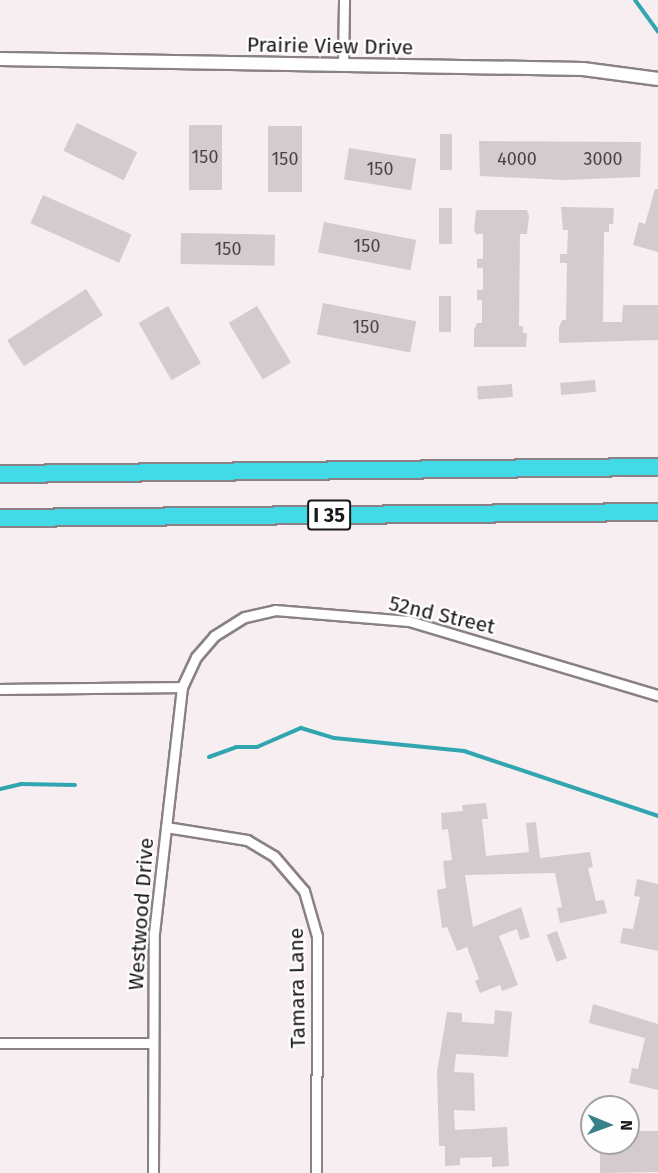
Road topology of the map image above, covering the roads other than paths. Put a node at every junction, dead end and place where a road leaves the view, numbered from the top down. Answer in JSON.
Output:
{"nodes":[{"id":1,"x":344,"y":0,"type":"edge"},
{"id":2,"x":0,"y":59,"type":"edge"},
{"id":3,"x":343,"y":66,"type":"junction"},
{"id":4,"x":658,"y":79,"type":"edge"},
{"id":5,"x":658,"y":467,"type":"edge"},
{"id":6,"x":0,"y":474,"type":"edge"},
{"id":7,"x":658,"y":512,"type":"edge"},
{"id":8,"x":0,"y":518,"type":"edge"},
{"id":9,"x":194,"y":662,"type":"joint"},
{"id":10,"x":182,"y":687,"type":"junction"},
{"id":11,"x":0,"y":689,"type":"edge"},
{"id":12,"x":658,"y":695,"type":"edge"},
{"id":13,"x":166,"y":827,"type":"junction"},
{"id":14,"x":0,"y":1043,"type":"edge"},
{"id":15,"x":153,"y":1043,"type":"junction"},
{"id":16,"x":153,"y":1173,"type":"edge"},
{"id":17,"x":316,"y":1173,"type":"edge"}],
"edges":[{"from":1,"to":3,"type":"street"},
{"from":2,"to":3,"type":"street","name":"Prairie View Drive"},
{"from":3,"to":4,"type":"street","name":"Prairie View Drive"},
{"from":5,"to":6,"type":"highway","number":"I 35"},
{"from":7,"to":8,"type":"highway","number":"I 35"},
{"from":9,"to":10,"type":"street","name":"Westwood Drive"},
{"from":9,"to":12,"type":"street","name":"52nd Street"},
{"from":10,"to":11,"type":"street"},
{"from":10,"to":13,"type":"street","name":"Westwood Drive"},
{"from":13,"to":15,"type":"street","name":"Westwood Drive"},
{"from":13,"to":17,"type":"street","name":"Tamara Lane"},
{"from":14,"to":15,"type":"street"},
{"from":15,"to":16,"type":"street","name":"Westwood Drive"}]}
